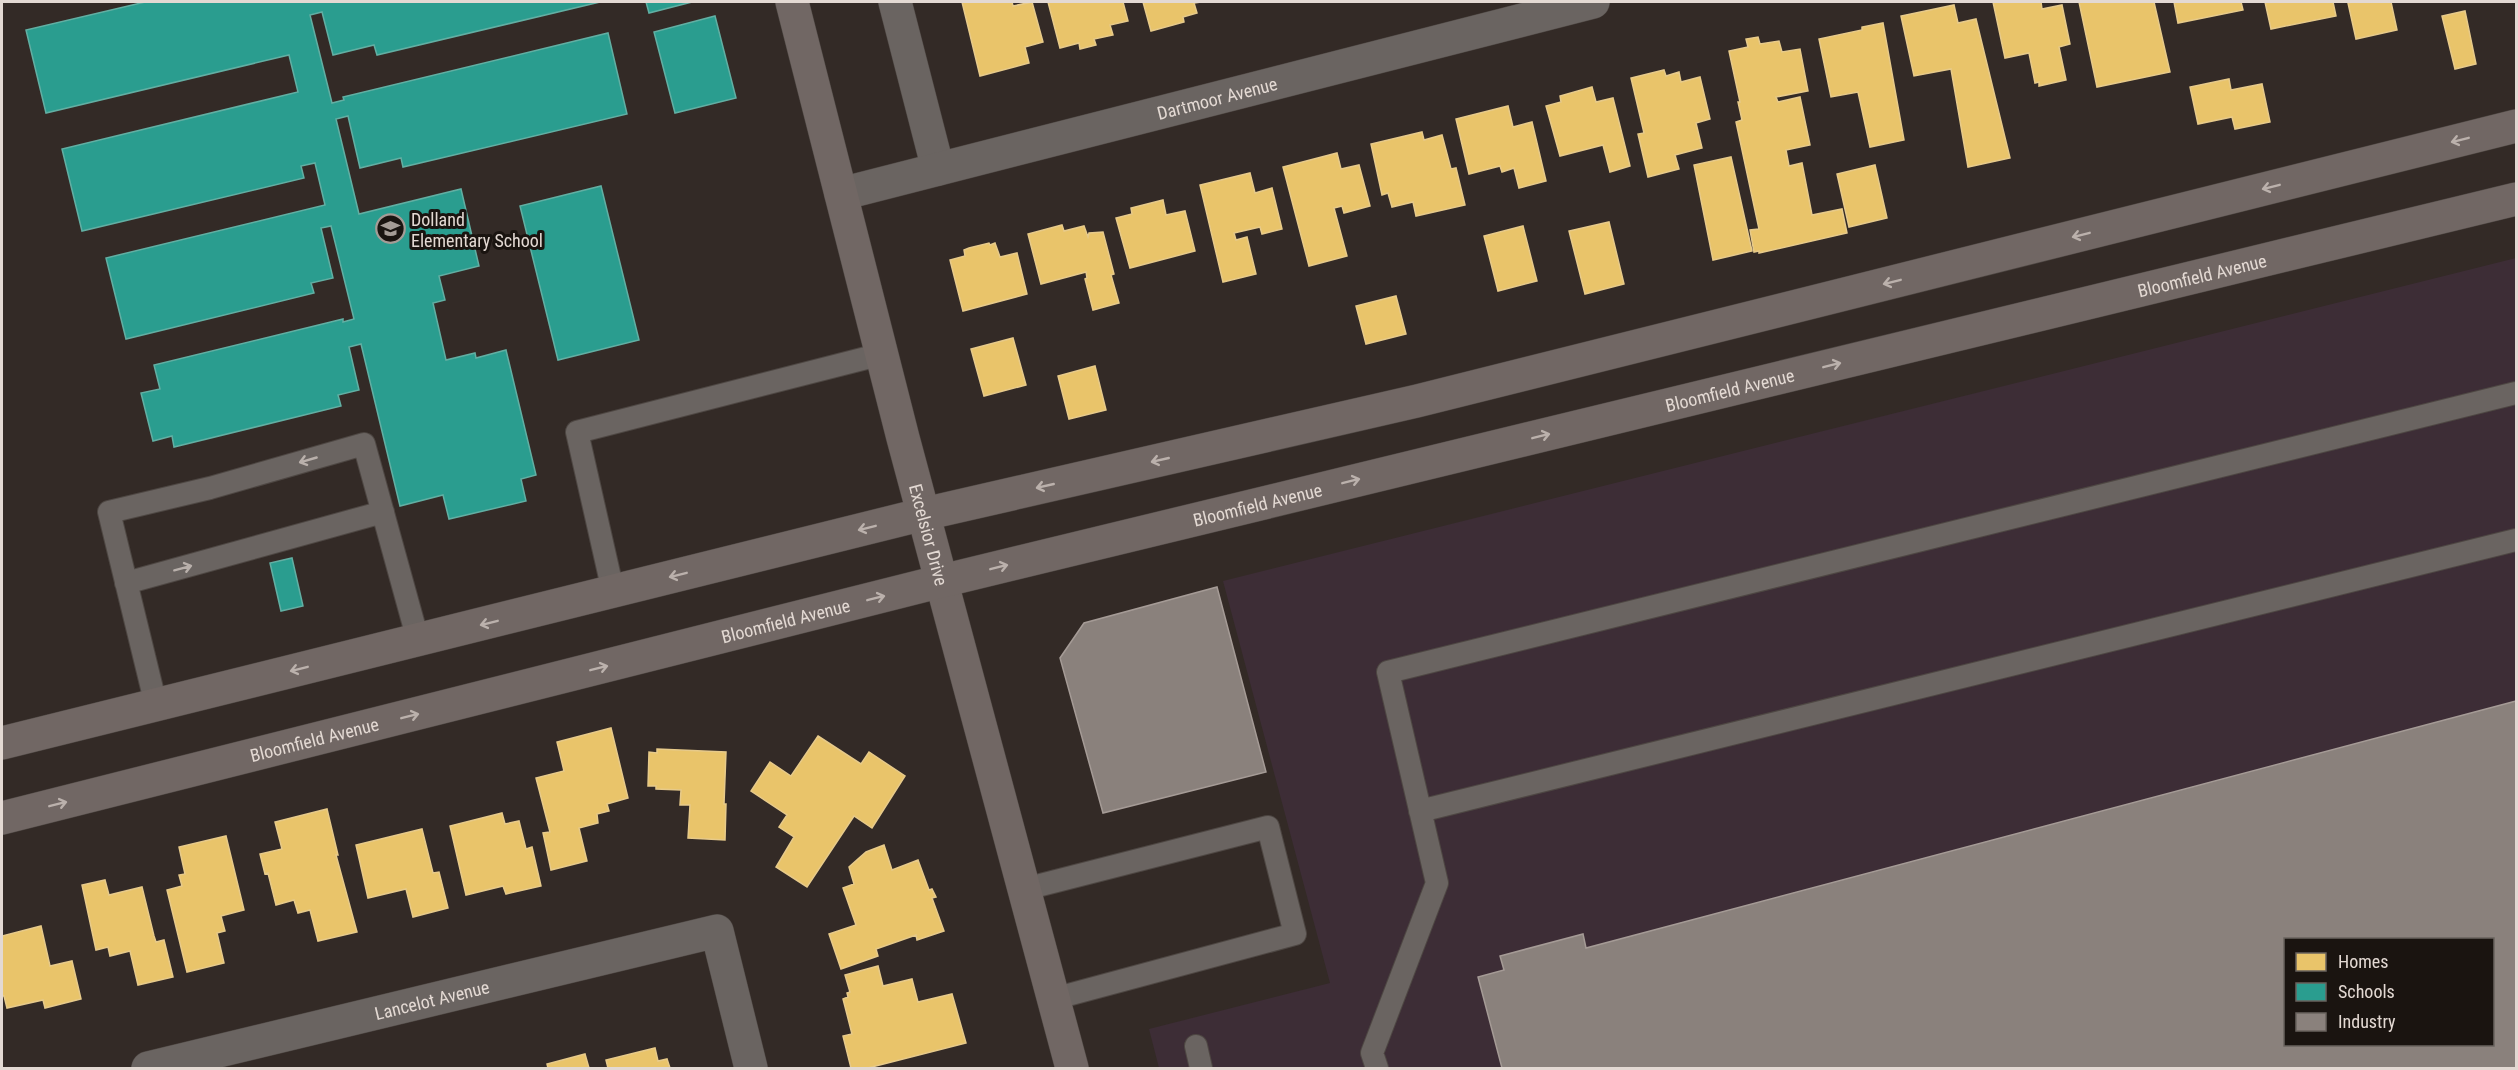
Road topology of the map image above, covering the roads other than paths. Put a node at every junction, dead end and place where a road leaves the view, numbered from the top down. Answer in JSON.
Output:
{"nodes":[{"id":1,"x":792,"y":2,"type":"edge"},
{"id":2,"x":895,"y":2,"type":"edge"},
{"id":3,"x":1593,"y":2,"type":"edge"},
{"id":4,"x":2517,"y":126,"type":"edge"},
{"id":5,"x":938,"y":169,"type":"junction"},
{"id":6,"x":840,"y":194,"type":"junction"},
{"id":7,"x":2517,"y":199,"type":"edge"},
{"id":8,"x":882,"y":354,"type":"junction"},
{"id":9,"x":2517,"y":393,"type":"edge"},
{"id":10,"x":383,"y":512,"type":"junction"},
{"id":11,"x":924,"y":514,"type":"junction"},
{"id":12,"x":2517,"y":540,"type":"edge"},
{"id":13,"x":942,"y":581,"type":"junction"},
{"id":14,"x":126,"y":583,"type":"junction"},
{"id":15,"x":613,"y":591,"type":"junction"},
{"id":16,"x":418,"y":640,"type":"junction"},
{"id":17,"x":156,"y":705,"type":"junction"},
{"id":18,"x":2,"y":743,"type":"edge"},
{"id":19,"x":1420,"y":811,"type":"junction"},
{"id":20,"x":2,"y":818,"type":"edge"},
{"id":21,"x":1025,"y":890,"type":"junction"},
{"id":22,"x":1053,"y":999,"type":"junction"},
{"id":23,"x":1196,"y":1046,"type":"dead end"},
{"id":24,"x":148,"y":1068,"type":"edge"},
{"id":25,"x":751,"y":1068,"type":"edge"},
{"id":26,"x":1072,"y":1068,"type":"edge"},
{"id":27,"x":1201,"y":1068,"type":"edge"},
{"id":28,"x":1377,"y":1068,"type":"edge"}],
"edges":[{"from":1,"to":6,"type":"main road","name":"Excelsior Drive"},
{"from":2,"to":5,"type":"street"},
{"from":3,"to":5,"type":"street","name":"Dartmoor Avenue"},
{"from":4,"to":11,"type":"main road","one_way":true},
{"from":5,"to":6,"type":"street","name":"Dartmoor Avenue"},
{"from":6,"to":8,"type":"main road","name":"Excelsior Drive"},
{"from":13,"to":7,"type":"main road","name":"Bloomfield Avenue","one_way":true},
{"from":8,"to":11,"type":"main road","name":"Excelsior Drive"},
{"from":8,"to":15,"type":"lane"},
{"from":9,"to":19,"type":"lane"},
{"from":14,"to":10,"type":"lane","one_way":true},
{"from":10,"to":14,"type":"lane","one_way":true},
{"from":10,"to":16,"type":"lane"},
{"from":11,"to":13,"type":"main road","name":"Excelsior Drive"},
{"from":11,"to":15,"type":"main road","one_way":true},
{"from":12,"to":19,"type":"lane"},
{"from":20,"to":13,"type":"main road","name":"Bloomfield Avenue","one_way":true},
{"from":13,"to":21,"type":"main road","name":"Excelsior Drive"},
{"from":14,"to":17,"type":"lane"},
{"from":15,"to":16,"type":"main road","one_way":true},
{"from":16,"to":17,"type":"main road","one_way":true},
{"from":17,"to":18,"type":"main road"},
{"from":19,"to":28,"type":"lane"},
{"from":21,"to":22,"type":"main road","name":"Excelsior Drive"},
{"from":21,"to":22,"type":"lane"},
{"from":22,"to":26,"type":"main road","name":"Excelsior Drive"},
{"from":23,"to":27,"type":"lane"},
{"from":24,"to":25,"type":"street","name":"Lancelot Avenue"}]}
